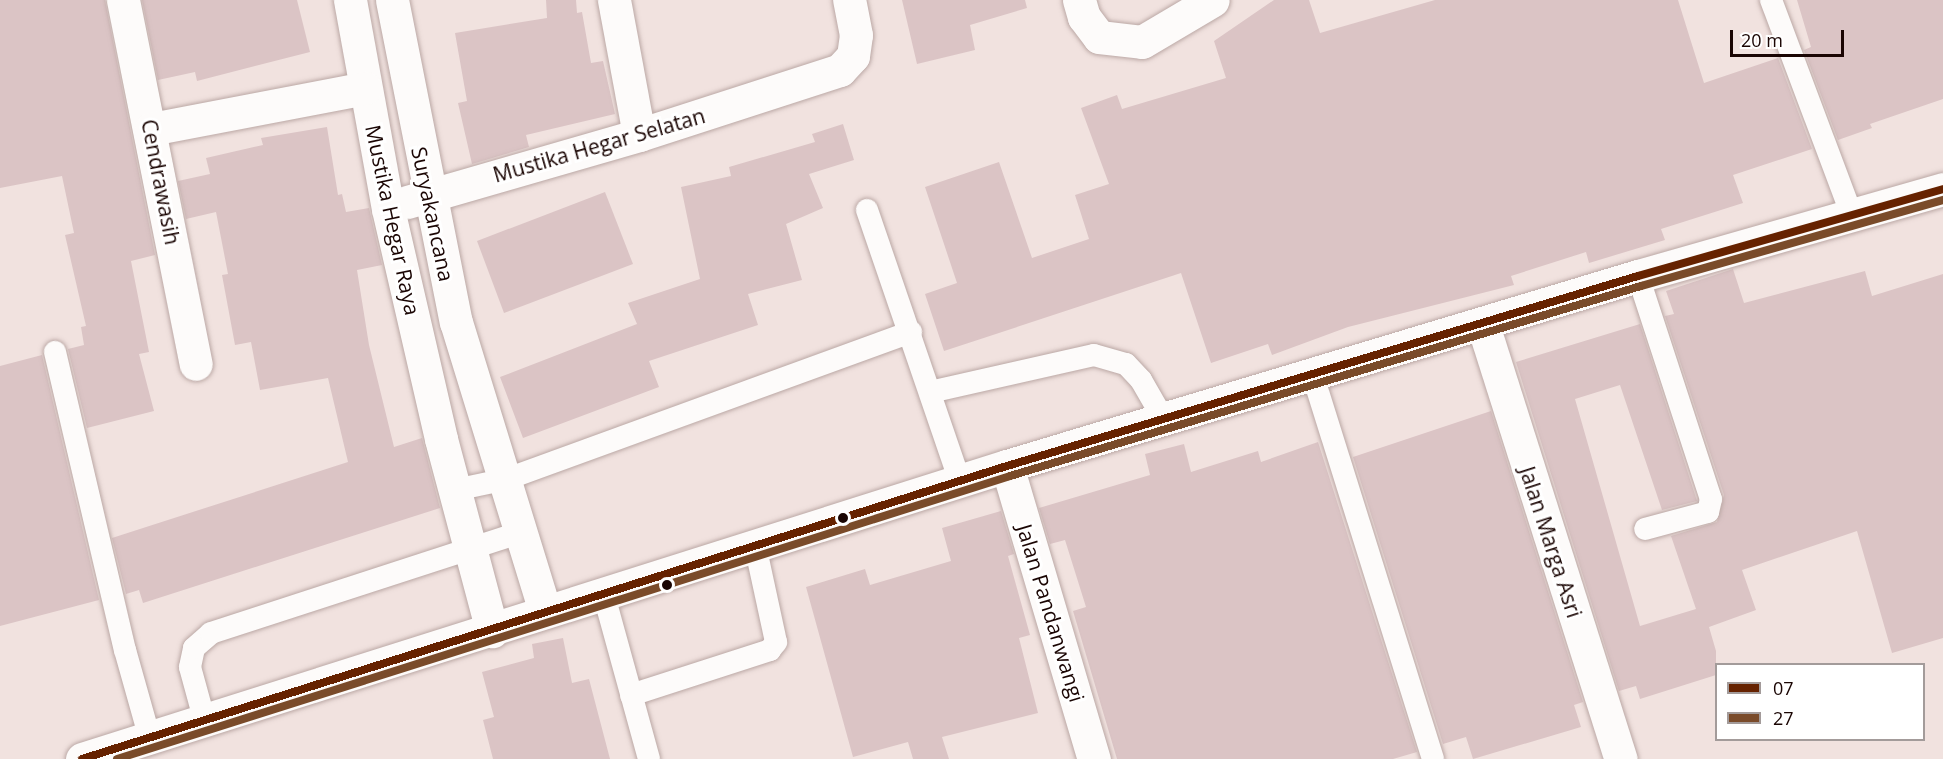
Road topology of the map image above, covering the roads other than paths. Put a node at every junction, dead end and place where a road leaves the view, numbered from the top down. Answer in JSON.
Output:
{"nodes":[{"id":1,"x":123,"y":0,"type":"edge"},
{"id":2,"x":350,"y":0,"type":"edge"},
{"id":3,"x":392,"y":0,"type":"edge"},
{"id":4,"x":614,"y":0,"type":"edge"},
{"id":5,"x":849,"y":0,"type":"edge"},
{"id":6,"x":1079,"y":0,"type":"edge"},
{"id":7,"x":1213,"y":0,"type":"edge"},
{"id":8,"x":1771,"y":0,"type":"edge"},
{"id":9,"x":365,"y":88,"type":"junction"},
{"id":10,"x":151,"y":129,"type":"junction"},
{"id":11,"x":639,"y":135,"type":"junction"},
{"id":12,"x":1943,"y":189,"type":"edge"},
{"id":13,"x":428,"y":195,"type":"junction"},
{"id":14,"x":388,"y":209,"type":"junction"},
{"id":15,"x":867,"y":210,"type":"dead end"},
{"id":16,"x":1852,"y":216,"type":"junction"},
{"id":17,"x":1638,"y":276,"type":"junction"},
{"id":18,"x":1483,"y":325,"type":"junction"},
{"id":19,"x":911,"y":332,"type":"junction"},
{"id":20,"x":56,"y":352,"type":"dead end"},
{"id":21,"x":196,"y":364,"type":"dead end"},
{"id":22,"x":1313,"y":376,"type":"junction"},
{"id":23,"x":930,"y":392,"type":"junction"},
{"id":24,"x":1164,"y":420,"type":"junction"},
{"id":25,"x":1007,"y":466,"type":"junction"},
{"id":26,"x":507,"y":479,"type":"junction"},
{"id":27,"x":960,"y":481,"type":"junction"},
{"id":28,"x":454,"y":490,"type":"junction"},
{"id":29,"x":1645,"y":529,"type":"dead end"},
{"id":30,"x":522,"y":532,"type":"junction"},
{"id":31,"x":755,"y":544,"type":"junction"},
{"id":32,"x":470,"y":550,"type":"junction"},
{"id":33,"x":603,"y":592,"type":"junction"},
{"id":34,"x":545,"y":612,"type":"junction"},
{"id":35,"x":492,"y":631,"type":"junction"},
{"id":36,"x":632,"y":696,"type":"junction"},
{"id":37,"x":205,"y":722,"type":"junction"},
{"id":38,"x":150,"y":739,"type":"junction"},
{"id":39,"x":82,"y":759,"type":"edge"},
{"id":40,"x":649,"y":759,"type":"edge"},
{"id":41,"x":1094,"y":759,"type":"edge"},
{"id":42,"x":1433,"y":759,"type":"edge"},
{"id":43,"x":1621,"y":759,"type":"edge"}],
"edges":[{"from":1,"to":10,"type":"street","name":"Cendrawasih"},
{"from":2,"to":9,"type":"street","name":"Mustika Hegar Raya"},
{"from":3,"to":13,"type":"street","name":"Suryakancana"},
{"from":4,"to":11,"type":"street"},
{"from":5,"to":11,"type":"street","name":"Mustika Hegar Selatan"},
{"from":6,"to":7,"type":"street"},
{"from":8,"to":16,"type":"lane"},
{"from":9,"to":10,"type":"street"},
{"from":9,"to":14,"type":"street","name":"Mustika Hegar Raya"},
{"from":10,"to":21,"type":"street","name":"Cendrawasih"},
{"from":11,"to":13,"type":"street","name":"Mustika Hegar Selatan"},
{"from":12,"to":16,"type":"street"},
{"from":13,"to":14,"type":"street","name":"Mustika Hegar Selatan"},
{"from":13,"to":26,"type":"street","name":"Suryakancana"},
{"from":14,"to":28,"type":"street","name":"Mustika Hegar Raya"},
{"from":15,"to":19,"type":"lane"},
{"from":16,"to":17,"type":"street"},
{"from":17,"to":18,"type":"street"},
{"from":17,"to":29,"type":"lane"},
{"from":18,"to":22,"type":"street"},
{"from":18,"to":43,"type":"street","name":"Jalan Marga Asri"},
{"from":19,"to":23,"type":"lane"},
{"from":19,"to":26,"type":"lane"},
{"from":20,"to":38,"type":"lane"},
{"from":22,"to":24,"type":"street"},
{"from":22,"to":42,"type":"lane"},
{"from":23,"to":24,"type":"lane"},
{"from":23,"to":27,"type":"lane"},
{"from":24,"to":25,"type":"street"},
{"from":25,"to":27,"type":"street"},
{"from":25,"to":41,"type":"street","name":"Jalan Pandanwangi"},
{"from":26,"to":28,"type":"lane"},
{"from":26,"to":30,"type":"street","name":"Suryakancana"},
{"from":27,"to":31,"type":"street"},
{"from":28,"to":32,"type":"street","name":"Mustika Hegar Raya"},
{"from":30,"to":32,"type":"lane"},
{"from":30,"to":34,"type":"street","name":"Suryakancana"},
{"from":31,"to":33,"type":"street"},
{"from":31,"to":36,"type":"lane"},
{"from":32,"to":35,"type":"street","name":"Mustika Hegar Raya"},
{"from":32,"to":37,"type":"lane"},
{"from":33,"to":34,"type":"street"},
{"from":33,"to":36,"type":"lane"},
{"from":34,"to":35,"type":"street"},
{"from":35,"to":37,"type":"street"},
{"from":36,"to":40,"type":"lane"},
{"from":37,"to":38,"type":"street"},
{"from":38,"to":39,"type":"street"}]}
